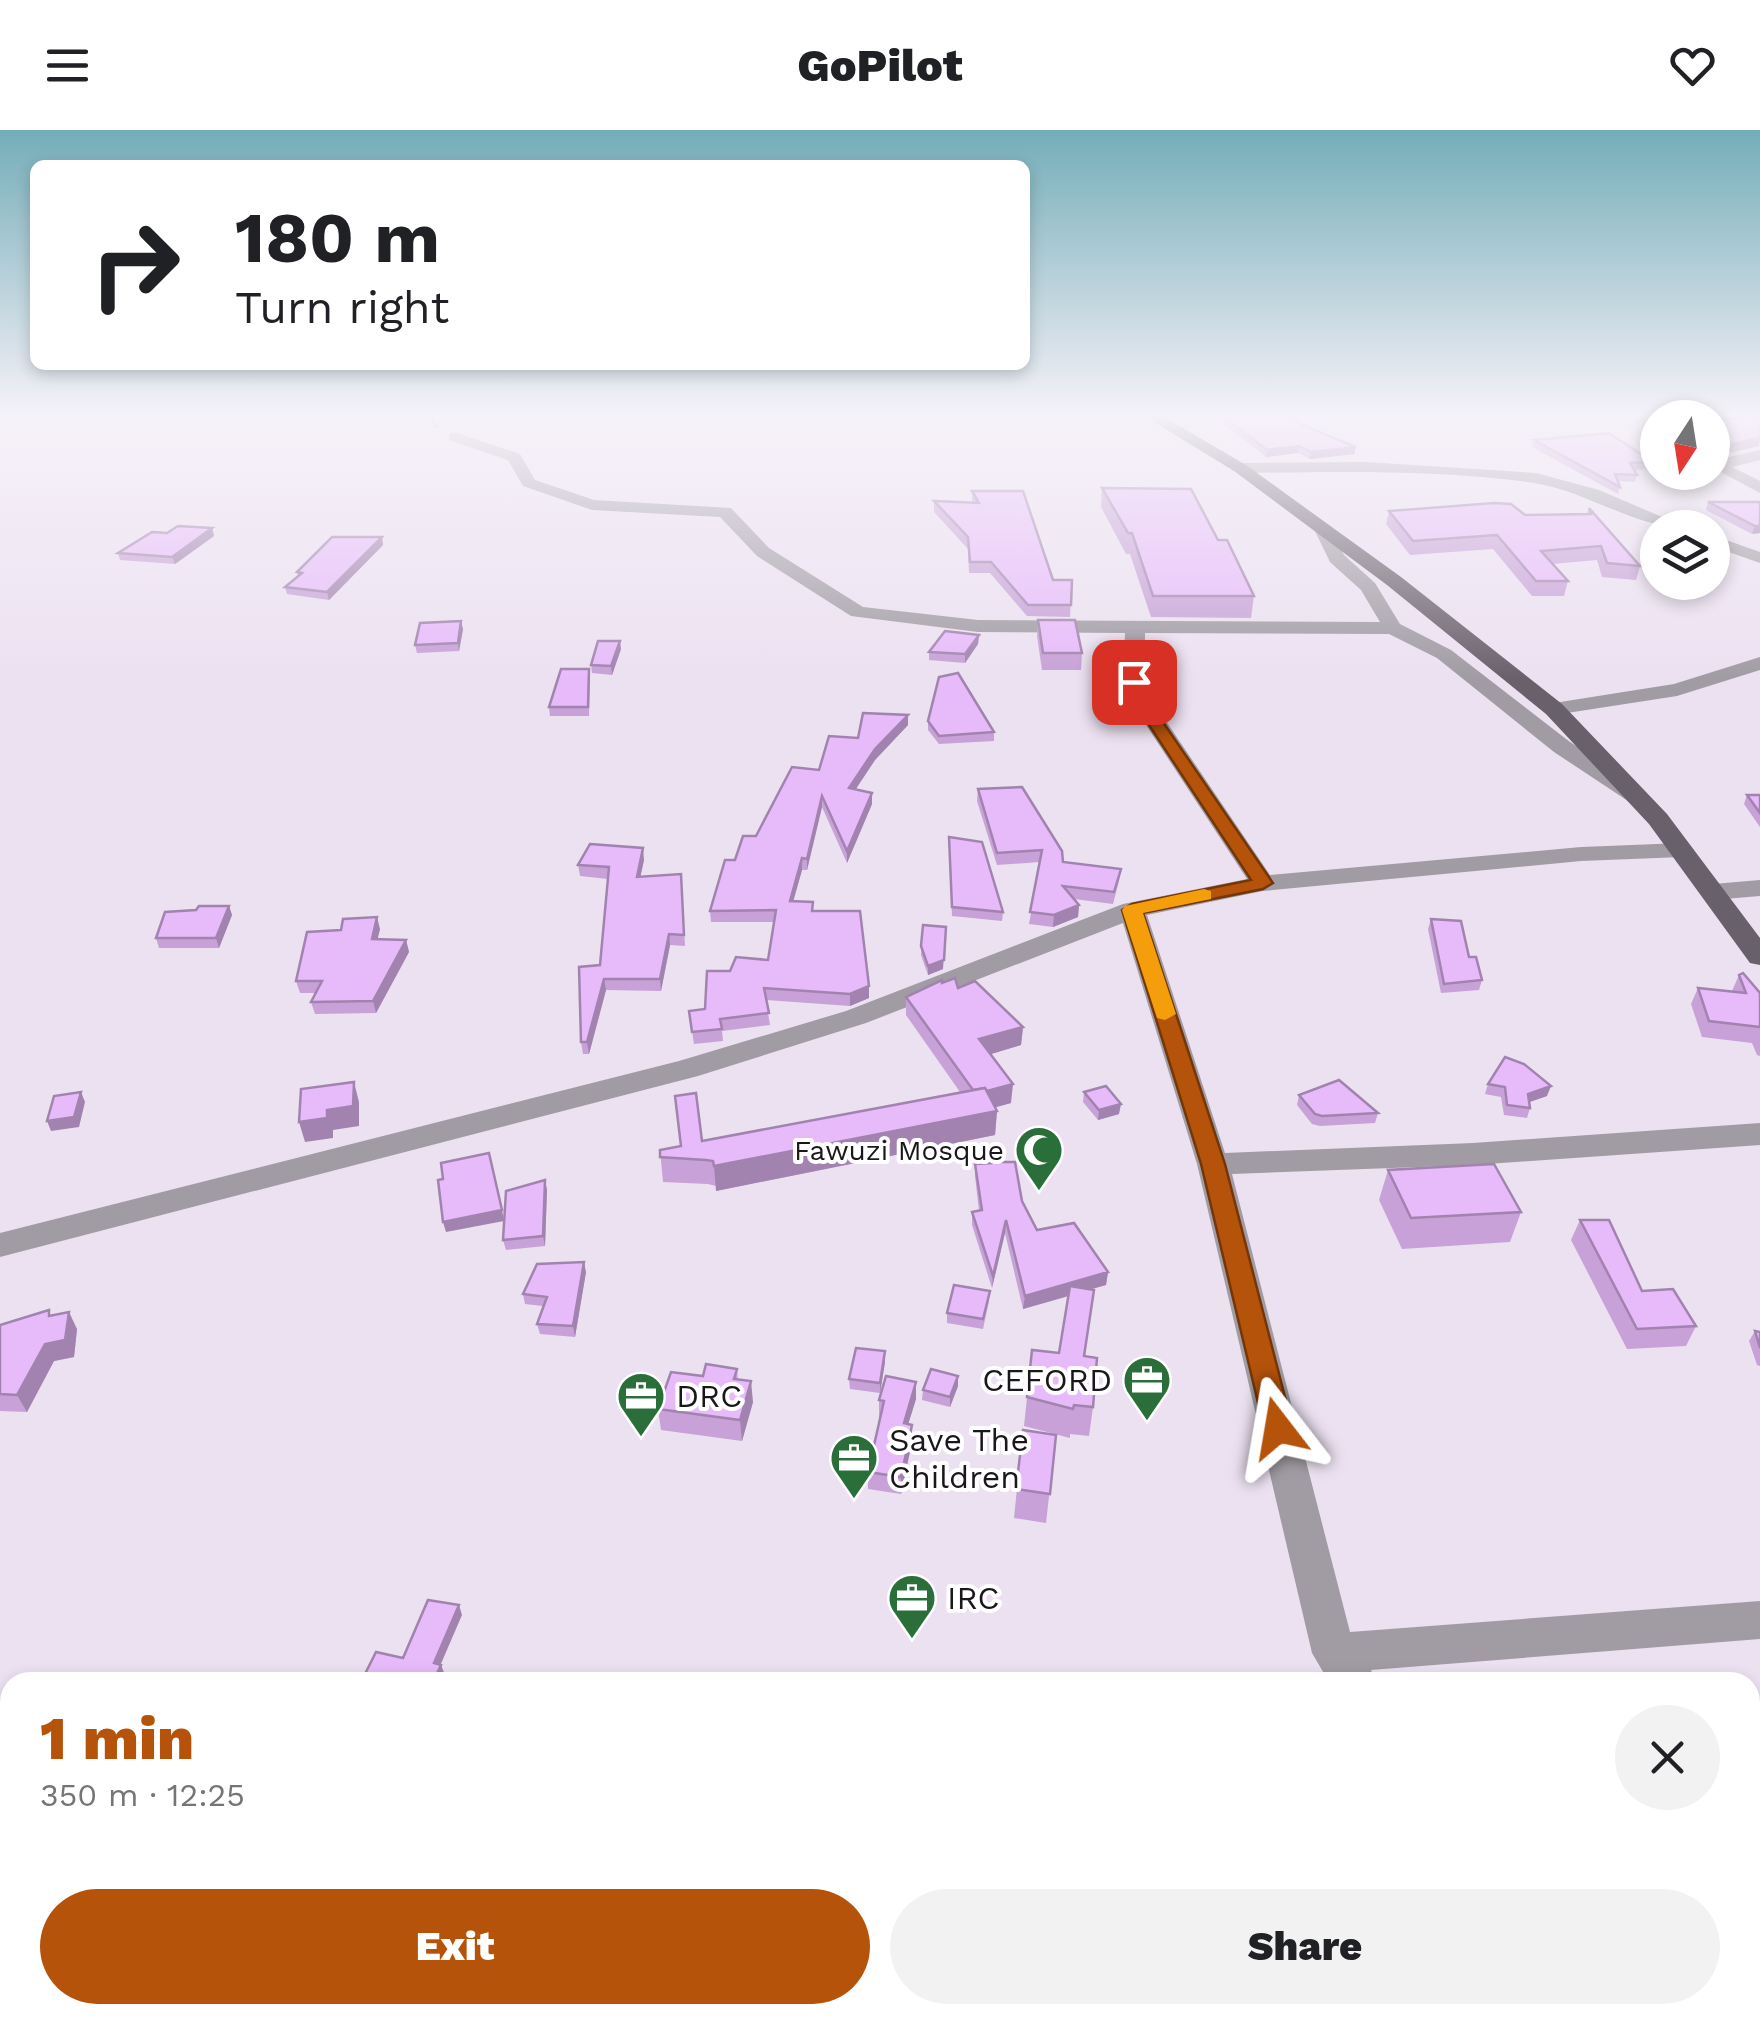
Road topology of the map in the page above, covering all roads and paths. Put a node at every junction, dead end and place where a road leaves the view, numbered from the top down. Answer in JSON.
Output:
{"nodes":[{"id":1,"x":584,"y":502,"type":"edge"},
{"id":2,"x":1286,"y":502,"type":"edge"},
{"id":3,"x":1615,"y":502,"type":"edge"},
{"id":4,"x":1640,"y":512,"type":"edge"},
{"id":5,"x":1322,"y":529,"type":"junction"},
{"id":6,"x":1730,"y":547,"type":"edge"},
{"id":7,"x":1760,"y":558,"type":"edge"},
{"id":8,"x":1134,"y":628,"type":"junction"},
{"id":9,"x":1393,"y":628,"type":"junction"},
{"id":10,"x":1760,"y":664,"type":"edge"},
{"id":11,"x":1554,"y":709,"type":"junction"},
{"id":12,"x":1638,"y":797,"type":"junction"},
{"id":13,"x":1682,"y":850,"type":"junction"},
{"id":14,"x":1263,"y":883,"type":"junction"},
{"id":15,"x":1760,"y":888,"type":"edge"},
{"id":16,"x":1713,"y":892,"type":"junction"},
{"id":17,"x":1132,"y":910,"type":"junction"},
{"id":18,"x":1760,"y":957,"type":"edge"},
{"id":19,"x":1760,"y":1134,"type":"edge"},
{"id":20,"x":1213,"y":1164,"type":"junction"},
{"id":21,"x":0,"y":1245,"type":"edge"},
{"id":22,"x":1760,"y":1620,"type":"edge"},
{"id":23,"x":1344,"y":1668,"type":"edge"}],
"edges":[{"from":1,"to":8,"type":"street"},
{"from":2,"to":5,"type":"main road"},
{"from":3,"to":4,"type":"street"},
{"from":5,"to":9,"type":"street"},
{"from":5,"to":11,"type":"main road"},
{"from":6,"to":7,"type":"street"},
{"from":8,"to":9,"type":"street"},
{"from":8,"to":14,"type":"street"},
{"from":9,"to":12,"type":"street"},
{"from":10,"to":11,"type":"street"},
{"from":11,"to":12,"type":"main road"},
{"from":12,"to":13,"type":"main road"},
{"from":13,"to":14,"type":"street"},
{"from":13,"to":16,"type":"main road"},
{"from":14,"to":17,"type":"street"},
{"from":15,"to":16,"type":"street"},
{"from":16,"to":18,"type":"main road"},
{"from":17,"to":20,"type":"street"},
{"from":17,"to":21,"type":"street"},
{"from":19,"to":20,"type":"street"},
{"from":20,"to":23,"type":"street"},
{"from":22,"to":23,"type":"street"}]}
